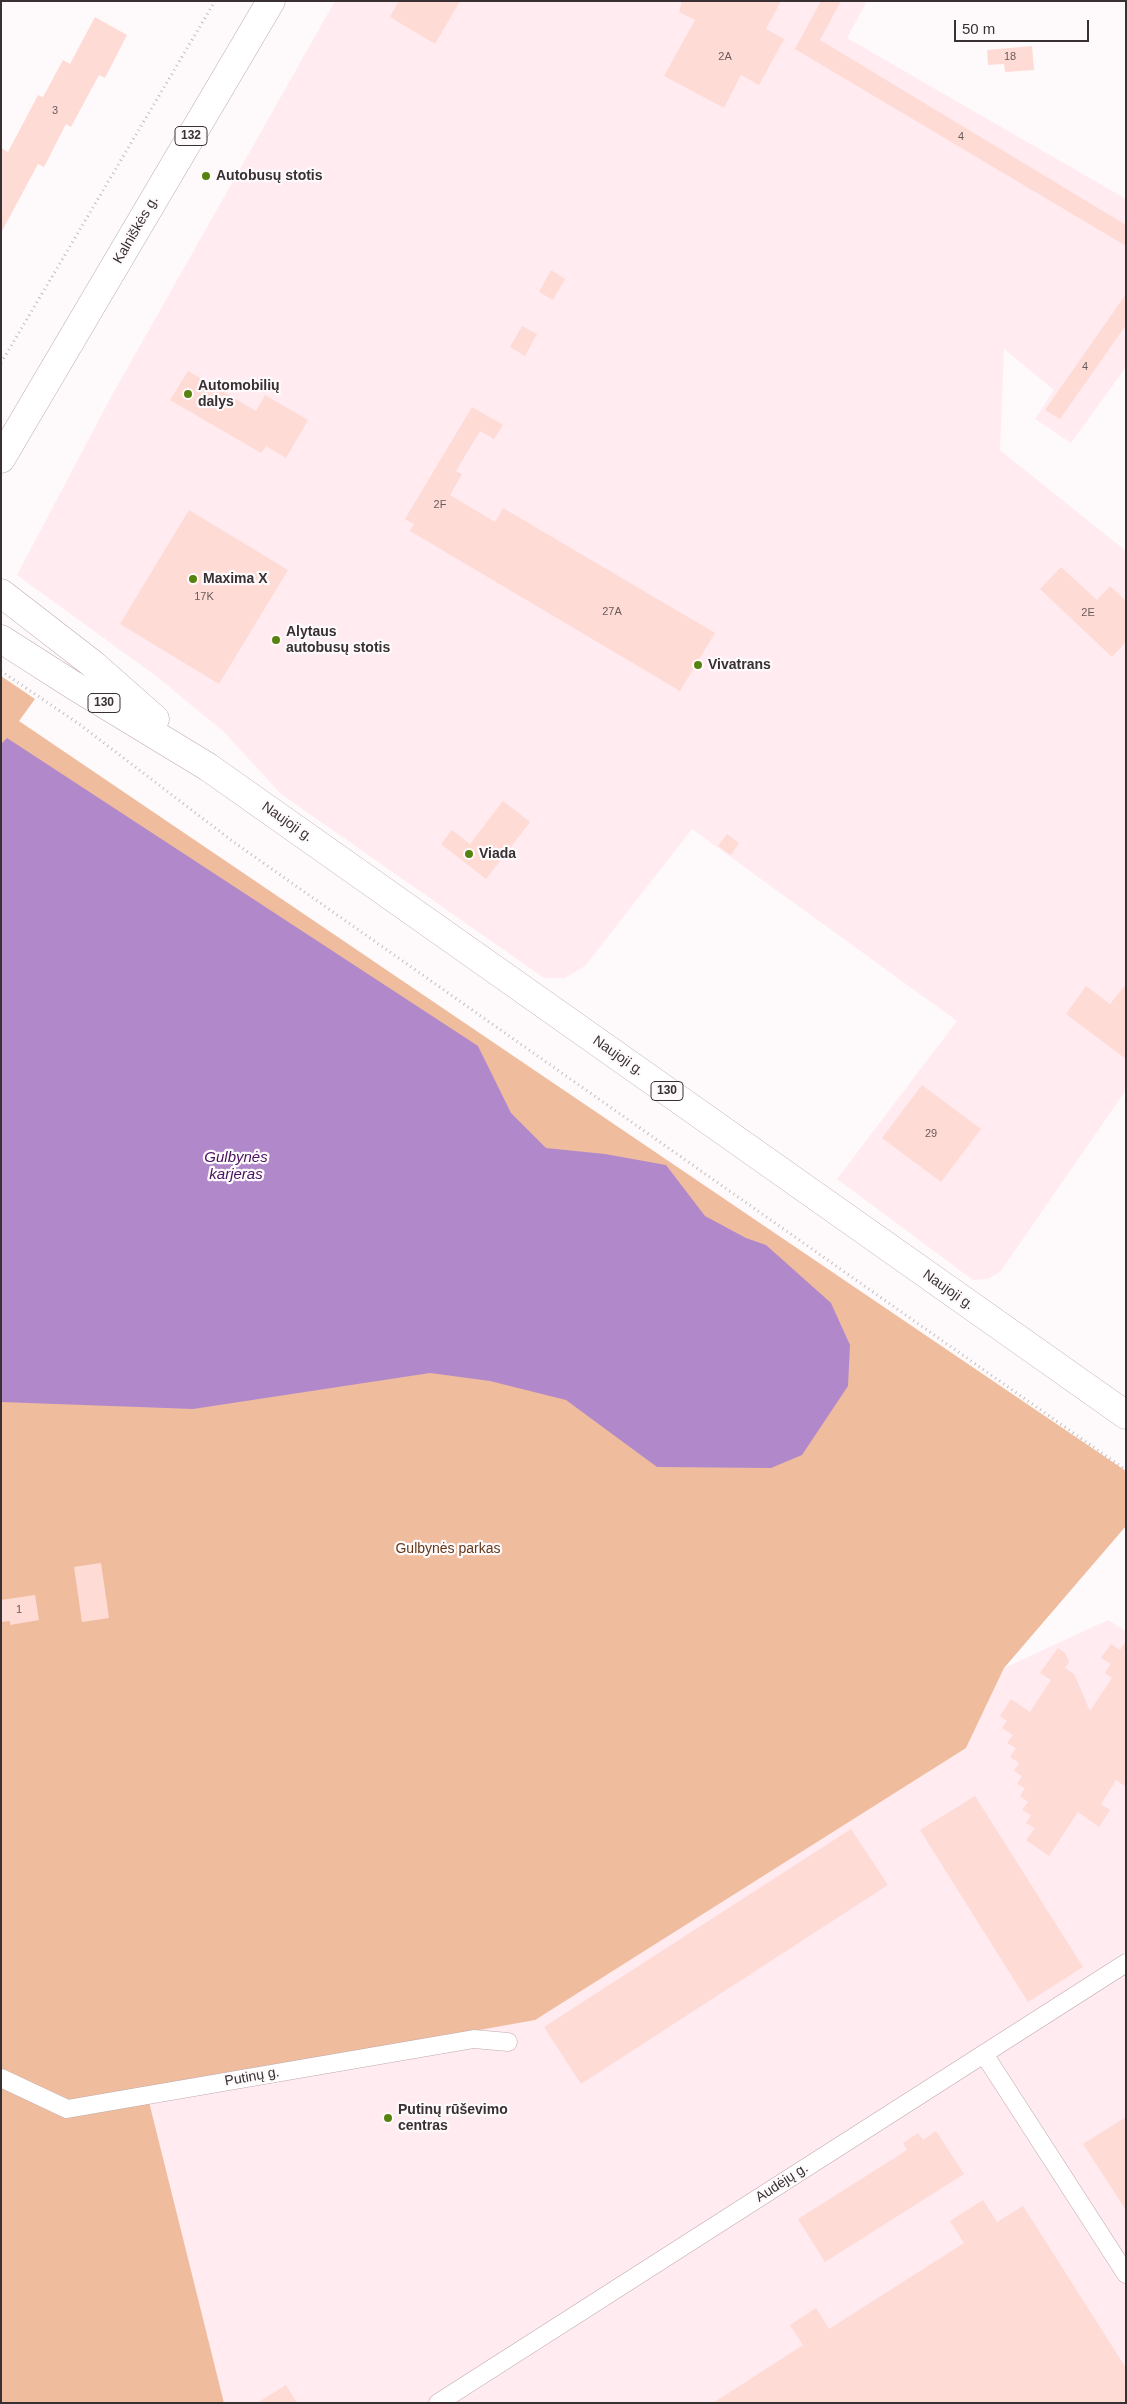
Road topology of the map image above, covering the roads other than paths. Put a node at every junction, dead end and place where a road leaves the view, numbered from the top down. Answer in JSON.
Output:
{"nodes":[{"id":1,"x":271,"y":1,"type":"edge"},
{"id":2,"x":1,"y":459,"type":"edge"},
{"id":3,"x":1,"y":593,"type":"edge"},
{"id":4,"x":1,"y":639,"type":"edge"},
{"id":5,"x":208,"y":767,"type":"junction"},
{"id":6,"x":1126,"y":1415,"type":"edge"},
{"id":7,"x":1126,"y":1963,"type":"edge"},
{"id":8,"x":508,"y":2042,"type":"dead end"},
{"id":9,"x":984,"y":2054,"type":"junction"},
{"id":10,"x":1,"y":2078,"type":"edge"},
{"id":11,"x":1126,"y":2274,"type":"edge"},
{"id":12,"x":438,"y":2403,"type":"edge"}],
"edges":[{"from":1,"to":2,"type":"main road","name":"Kalniškės g.","number":"132"},
{"from":3,"to":5,"type":"main road","name":"Naujoji g."},
{"from":4,"to":5,"type":"main road","name":"Naujoji g.","number":"130"},
{"from":5,"to":6,"type":"main road","name":"Naujoji g.","number":"130"},
{"from":7,"to":9,"type":"street","name":"Audėjų g."},
{"from":8,"to":10,"type":"street","name":"Putinų g."},
{"from":9,"to":11,"type":"street"},
{"from":9,"to":12,"type":"street","name":"Audėjų g."}]}
